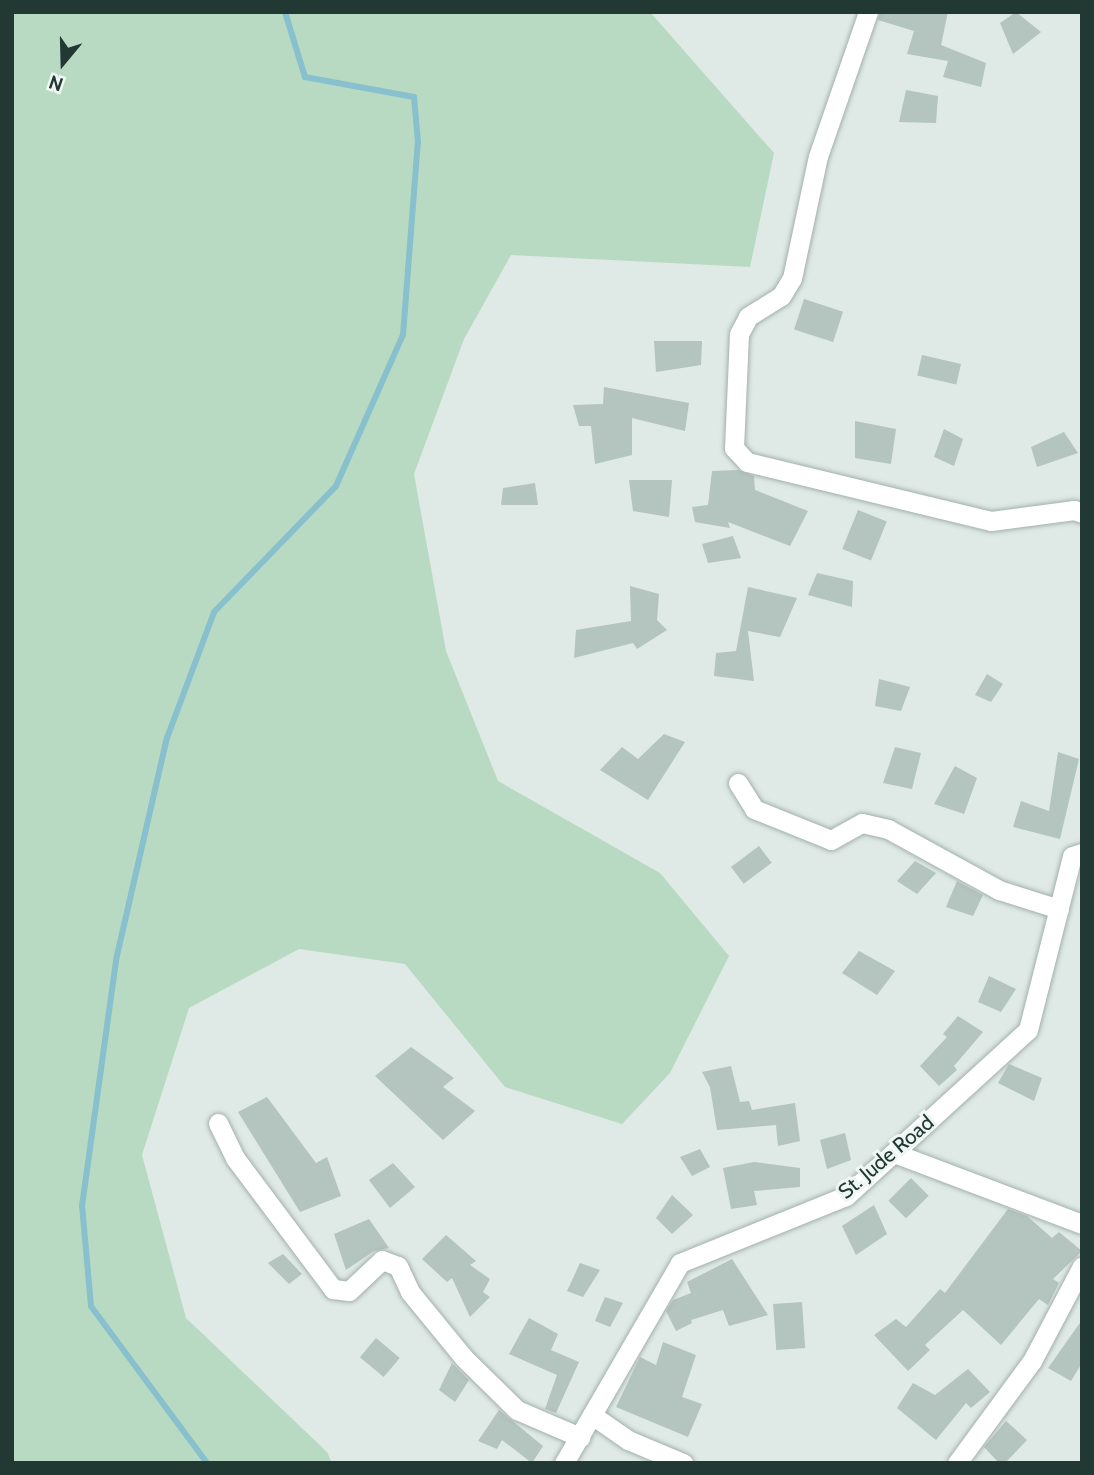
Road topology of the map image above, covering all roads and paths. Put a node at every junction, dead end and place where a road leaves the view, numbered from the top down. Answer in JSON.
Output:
{"nodes":[{"id":1,"x":868,"y":12,"type":"edge"},
{"id":2,"x":1082,"y":513,"type":"edge"},
{"id":3,"x":738,"y":783,"type":"dead end"},
{"id":4,"x":1082,"y":853,"type":"edge"},
{"id":5,"x":1059,"y":909,"type":"junction"},
{"id":6,"x":218,"y":1122,"type":"dead end"},
{"id":7,"x":894,"y":1153,"type":"junction"},
{"id":8,"x":1082,"y":1224,"type":"edge"},
{"id":9,"x":1082,"y":1266,"type":"edge"},
{"id":10,"x":592,"y":1415,"type":"junction"},
{"id":11,"x":580,"y":1437,"type":"junction"},
{"id":12,"x":565,"y":1463,"type":"edge"},
{"id":13,"x":683,"y":1463,"type":"edge"},
{"id":14,"x":957,"y":1463,"type":"edge"}],
"edges":[{"from":1,"to":2,"type":"street"},
{"from":3,"to":5,"type":"street"},
{"from":4,"to":5,"type":"street","name":"St. Jude Road"},
{"from":5,"to":7,"type":"street","name":"St. Jude Road"},
{"from":6,"to":11,"type":"street"},
{"from":7,"to":8,"type":"street"},
{"from":7,"to":10,"type":"street","name":"St. Jude Road"},
{"from":9,"to":14,"type":"street"},
{"from":10,"to":11,"type":"street","name":"St. Jude Road"},
{"from":10,"to":13,"type":"street"},
{"from":11,"to":12,"type":"street","name":"St. Jude Road"}]}
